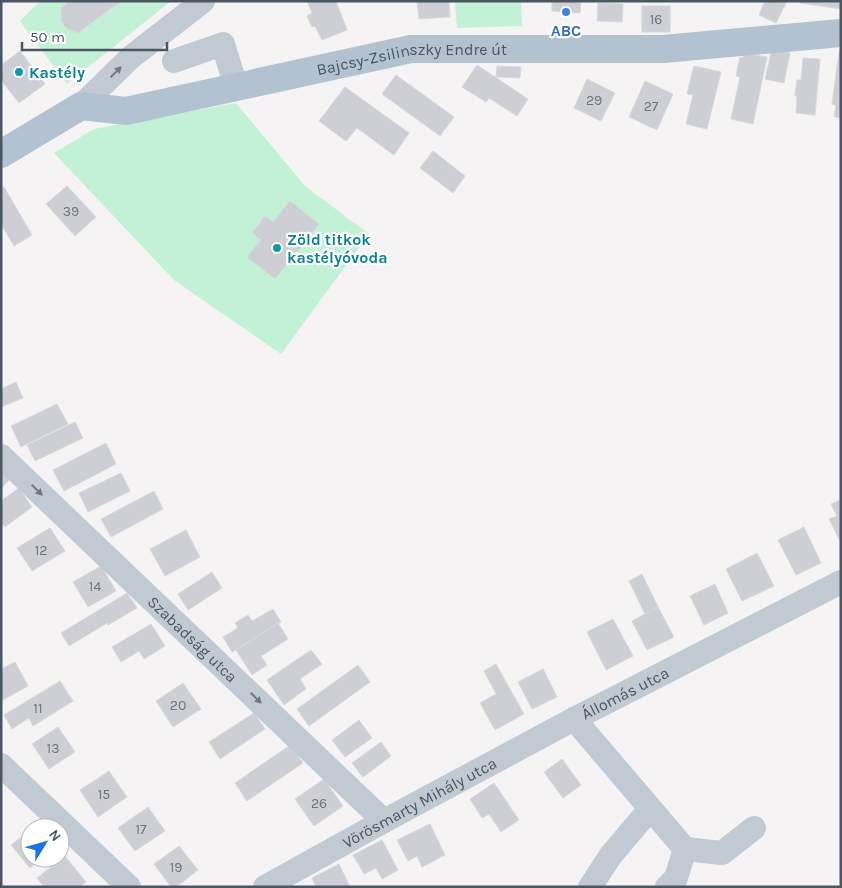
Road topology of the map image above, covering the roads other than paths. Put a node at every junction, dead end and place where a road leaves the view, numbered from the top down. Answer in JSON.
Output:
{"nodes":[{"id":1,"x":203,"y":1,"type":"edge"},
{"id":2,"x":841,"y":33,"type":"edge"},
{"id":3,"x":174,"y":61,"type":"dead end"},
{"id":4,"x":236,"y":87,"type":"junction"},
{"id":5,"x":81,"y":106,"type":"junction"},
{"id":6,"x":1,"y":154,"type":"edge"},
{"id":7,"x":1,"y":456,"type":"edge"},
{"id":8,"x":841,"y":582,"type":"edge"},
{"id":9,"x":574,"y":719,"type":"junction"},
{"id":10,"x":1,"y":765,"type":"edge"},
{"id":11,"x":650,"y":808,"type":"junction"},
{"id":12,"x":384,"y":820,"type":"junction"},
{"id":13,"x":754,"y":828,"type":"dead end"},
{"id":14,"x":684,"y":849,"type":"junction"},
{"id":15,"x":129,"y":887,"type":"edge"},
{"id":16,"x":265,"y":887,"type":"edge"},
{"id":17,"x":590,"y":887,"type":"edge"},
{"id":18,"x":667,"y":887,"type":"edge"}],
"edges":[{"from":5,"to":1,"type":"street","one_way":true},
{"from":2,"to":4,"type":"main road","name":"Bajcsy-Zsilinszky Endre út"},
{"from":3,"to":4,"type":"street"},
{"from":4,"to":5,"type":"main road","name":"Bajcsy-Zsilinszky Endre út"},
{"from":5,"to":6,"type":"main road"},
{"from":7,"to":12,"type":"street","name":"Szabadság utca","one_way":true},
{"from":8,"to":9,"type":"street","name":"Állomás utca"},
{"from":9,"to":11,"type":"street","name":"Állomás utca"},
{"from":9,"to":12,"type":"street","name":"Vörösmarty Mihály utca"},
{"from":10,"to":15,"type":"street"},
{"from":11,"to":14,"type":"street","name":"Állomás utca"},
{"from":11,"to":17,"type":"street"},
{"from":12,"to":16,"type":"street","name":"Vörösmarty Mihály utca"},
{"from":13,"to":14,"type":"street"},
{"from":14,"to":18,"type":"street"}]}
